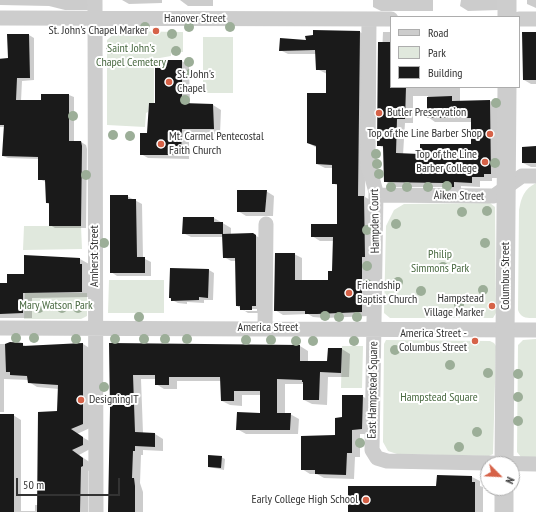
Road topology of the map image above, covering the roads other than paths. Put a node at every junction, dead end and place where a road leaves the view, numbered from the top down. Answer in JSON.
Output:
{"nodes":[{"id":1,"x":95,"y":0,"type":"edge"},
{"id":2,"x":507,"y":0,"type":"edge"},
{"id":3,"x":507,"y":16,"type":"edge"},
{"id":4,"x":0,"y":18,"type":"edge"},
{"id":5,"x":95,"y":19,"type":"junction"},
{"id":6,"x":369,"y":19,"type":"junction"},
{"id":7,"x":390,"y":19,"type":"edge"},
{"id":8,"x":520,"y":19,"type":"edge"},
{"id":9,"x":536,"y":19,"type":"edge"},
{"id":10,"x":507,"y":88,"type":"edge"},
{"id":11,"x":536,"y":176,"type":"edge"},
{"id":12,"x":506,"y":187,"type":"junction"},
{"id":13,"x":376,"y":195,"type":"junction"},
{"id":14,"x":266,"y":224,"type":"dead end"},
{"id":15,"x":0,"y":328,"type":"edge"},
{"id":16,"x":95,"y":328,"type":"junction"},
{"id":17,"x":265,"y":328,"type":"junction"},
{"id":18,"x":375,"y":329,"type":"junction"},
{"id":19,"x":506,"y":330,"type":"junction"},
{"id":20,"x":536,"y":330,"type":"edge"},
{"id":21,"x":504,"y":456,"type":"edge"},
{"id":22,"x":480,"y":463,"type":"edge"},
{"id":23,"x":520,"y":464,"type":"edge"},
{"id":24,"x":536,"y":464,"type":"edge"},
{"id":25,"x":504,"y":496,"type":"edge"},
{"id":26,"x":96,"y":512,"type":"edge"},
{"id":27,"x":504,"y":512,"type":"edge"}],
"edges":[{"from":1,"to":5,"type":"street","name":"Amherst Street"},
{"from":2,"to":3,"type":"street"},
{"from":4,"to":5,"type":"street","name":"Hanover Street"},
{"from":5,"to":6,"type":"street","name":"Hanover Street"},
{"from":5,"to":16,"type":"street","name":"Amherst Street"},
{"from":6,"to":7,"type":"street","name":"Hanover Street"},
{"from":6,"to":13,"type":"street","name":"Hampden Court"},
{"from":8,"to":9,"type":"street"},
{"from":10,"to":12,"type":"street","name":"Columbus Street"},
{"from":11,"to":12,"type":"street","name":"Aiken Street"},
{"from":12,"to":13,"type":"street","name":"Aiken Street"},
{"from":12,"to":19,"type":"street","name":"Columbus Street"},
{"from":13,"to":18,"type":"street","name":"Hampden Court"},
{"from":14,"to":17,"type":"street"},
{"from":15,"to":16,"type":"street","name":"America Street"},
{"from":16,"to":17,"type":"street","name":"America Street"},
{"from":16,"to":26,"type":"street","name":"Amherst Street"},
{"from":17,"to":18,"type":"street","name":"America Street"},
{"from":18,"to":19,"type":"street","name":"America Street"},
{"from":18,"to":22,"type":"street","name":"East Hampstead Square"},
{"from":19,"to":20,"type":"street","name":"America Street"},
{"from":19,"to":21,"type":"street","name":"Columbus Street"},
{"from":23,"to":24,"type":"street","name":"East Hampstead Square"},
{"from":25,"to":27,"type":"street"}]}
